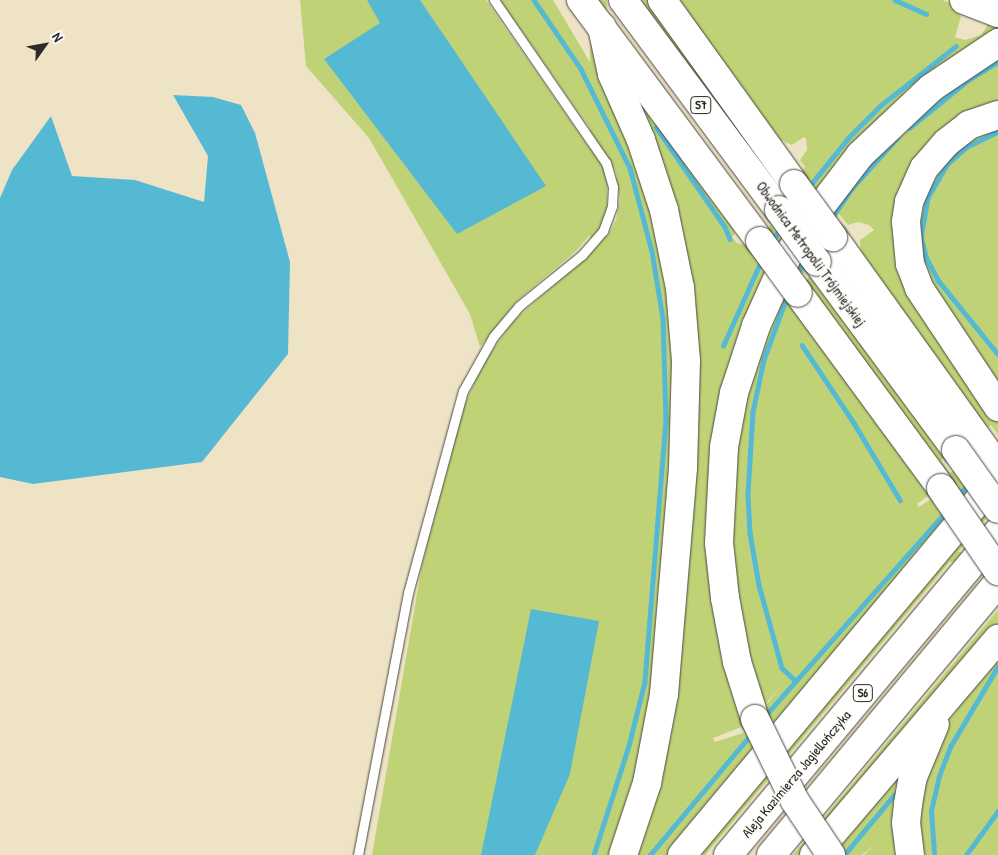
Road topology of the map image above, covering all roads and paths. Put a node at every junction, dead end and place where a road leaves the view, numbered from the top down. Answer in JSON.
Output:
{"nodes":[{"id":1,"x":494,"y":0,"type":"edge"},
{"id":2,"x":581,"y":0,"type":"edge"},
{"id":3,"x":623,"y":0,"type":"edge"},
{"id":4,"x":662,"y":0,"type":"edge"},
{"id":5,"x":964,"y":0,"type":"edge"},
{"id":6,"x":998,"y":13,"type":"edge"},
{"id":7,"x":602,"y":27,"type":"junction"},
{"id":8,"x":998,"y":43,"type":"edge"},
{"id":9,"x":998,"y":115,"type":"edge"},
{"id":10,"x":998,"y":407,"type":"edge"},
{"id":11,"x":966,"y":443,"type":"junction"},
{"id":12,"x":998,"y":467,"type":"edge"},
{"id":13,"x":998,"y":478,"type":"edge"},
{"id":14,"x":998,"y":509,"type":"edge"},
{"id":15,"x":998,"y":532,"type":"edge"},
{"id":16,"x":998,"y":571,"type":"edge"},
{"id":17,"x":998,"y":583,"type":"edge"},
{"id":18,"x":998,"y":638,"type":"edge"},
{"id":19,"x":943,"y":705,"type":"junction"},
{"id":20,"x":358,"y":855,"type":"edge"},
{"id":21,"x":623,"y":855,"type":"edge"},
{"id":22,"x":682,"y":855,"type":"edge"},
{"id":23,"x":728,"y":855,"type":"edge"},
{"id":24,"x":771,"y":855,"type":"edge"},
{"id":25,"x":814,"y":855,"type":"edge"},
{"id":26,"x":831,"y":855,"type":"edge"},
{"id":27,"x":910,"y":855,"type":"edge"}],
"edges":[{"from":1,"to":20,"type":"lane"},
{"from":2,"to":7,"type":"highway"},
{"from":3,"to":11,"type":"highway","name":"Obwodnica Metropolii Trójmiejskiej","number":"S7","bridge":true},
{"from":4,"to":11,"type":"highway","name":"Obwodnica Metropolii Trójmiejskiej","number":"S7","bridge":true},
{"from":5,"to":6,"type":"highway"},
{"from":7,"to":16,"type":"highway","bridge":true},
{"from":7,"to":21,"type":"highway"},
{"from":8,"to":26,"type":"highway","bridge":true},
{"from":9,"to":10,"type":"highway"},
{"from":11,"to":12,"type":"highway","name":"Obwodnica Metropolii Trójmiejskiej","number":"S7"},
{"from":11,"to":14,"type":"highway","name":"Obwodnica Metropolii Trójmiejskiej","number":"S7","bridge":true},
{"from":13,"to":22,"type":"highway"},
{"from":15,"to":23,"type":"highway","name":"Aleja Kazimierza Jagiellończyka","number":"S6"},
{"from":17,"to":24,"type":"highway","number":"S6"},
{"from":18,"to":19,"type":"highway"},
{"from":19,"to":25,"type":"highway"},
{"from":19,"to":27,"type":"highway"}]}
